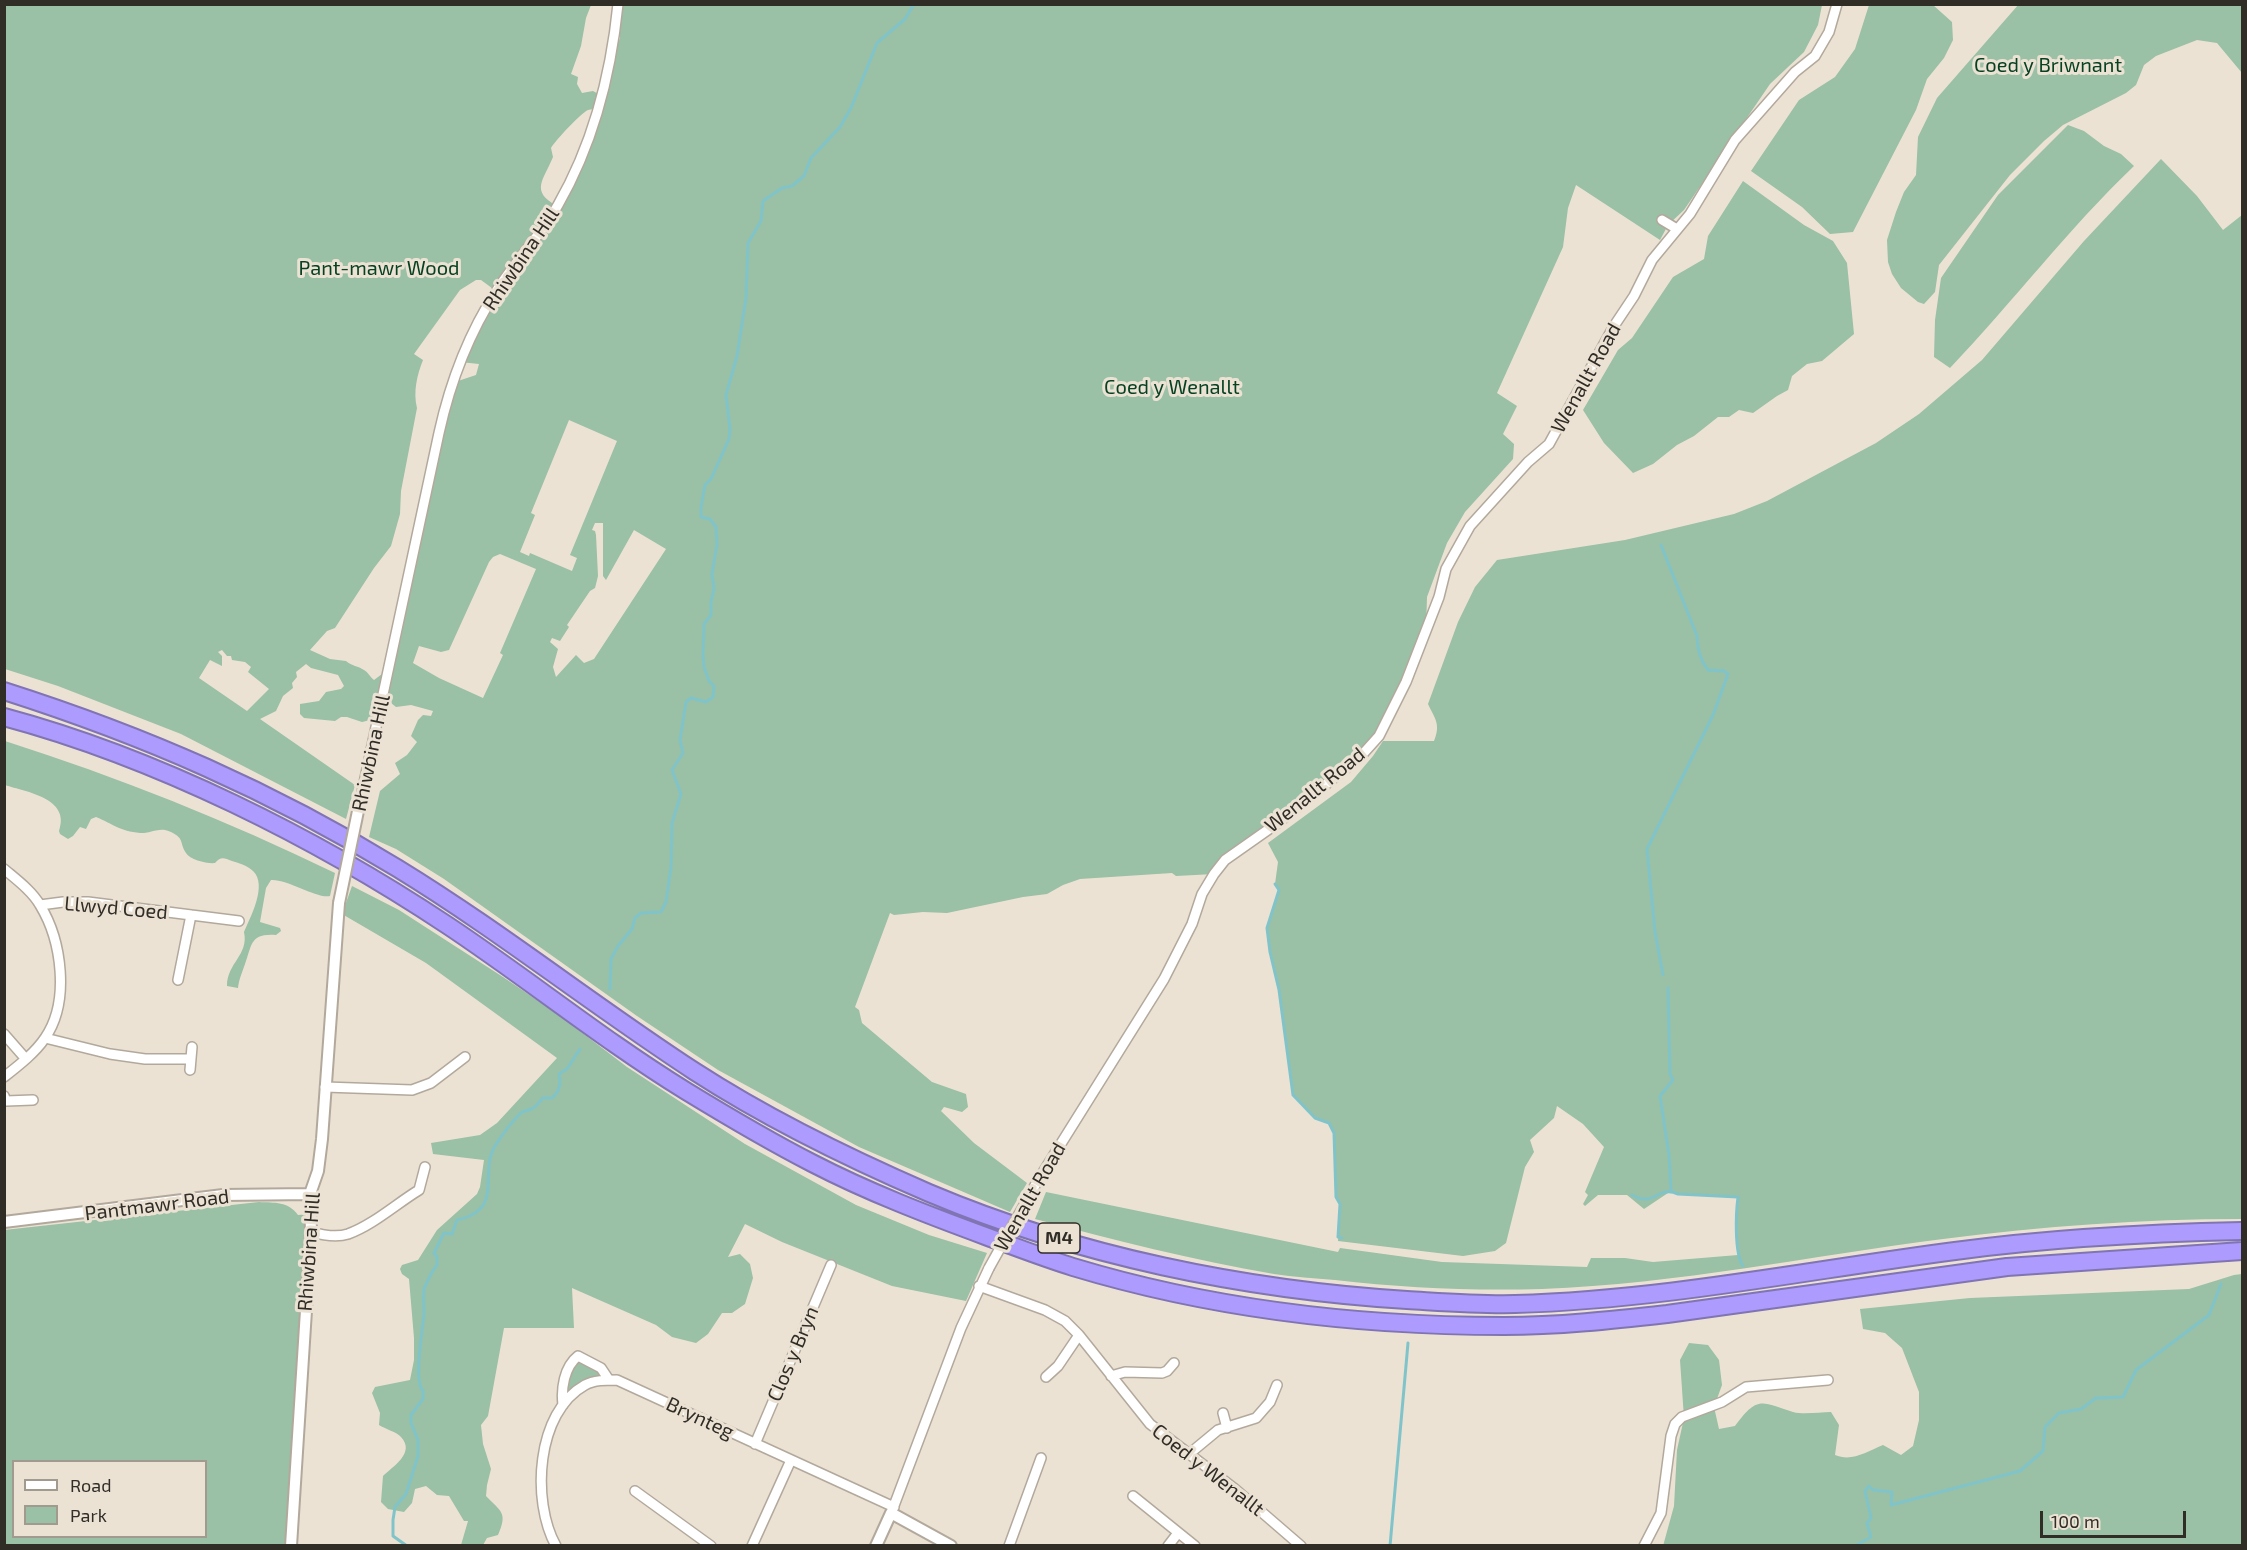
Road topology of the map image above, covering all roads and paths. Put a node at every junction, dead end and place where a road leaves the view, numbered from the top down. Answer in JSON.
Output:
{"nodes":[{"id":1,"x":618,"y":4,"type":"edge"},
{"id":2,"x":1837,"y":4,"type":"edge"},
{"id":3,"x":1662,"y":220,"type":"dead end"},
{"id":4,"x":1677,"y":229,"type":"junction"},
{"id":5,"x":4,"y":691,"type":"edge"},
{"id":6,"x":4,"y":717,"type":"edge"},
{"id":7,"x":358,"y":811,"type":"joint"},
{"id":8,"x":4,"y":869,"type":"edge"},
{"id":9,"x":40,"y":905,"type":"junction"},
{"id":10,"x":191,"y":915,"type":"junction"},
{"id":11,"x":239,"y":921,"type":"dead end"},
{"id":12,"x":178,"y":980,"type":"dead end"},
{"id":13,"x":4,"y":1034,"type":"edge"},
{"id":14,"x":45,"y":1038,"type":"junction"},
{"id":15,"x":192,"y":1047,"type":"dead end"},
{"id":16,"x":465,"y":1057,"type":"dead end"},
{"id":17,"x":25,"y":1058,"type":"junction"},
{"id":18,"x":191,"y":1059,"type":"junction"},
{"id":19,"x":190,"y":1070,"type":"dead end"},
{"id":20,"x":4,"y":1077,"type":"edge"},
{"id":21,"x":325,"y":1087,"type":"junction"},
{"id":22,"x":4,"y":1096,"type":"edge"},
{"id":23,"x":33,"y":1100,"type":"dead end"},
{"id":24,"x":425,"y":1167,"type":"dead end"},
{"id":25,"x":310,"y":1194,"type":"junction"},
{"id":26,"x":4,"y":1222,"type":"edge"},
{"id":27,"x":311,"y":1232,"type":"junction"},
{"id":28,"x":2242,"y":1232,"type":"edge"},
{"id":29,"x":2242,"y":1251,"type":"edge"},
{"id":30,"x":831,"y":1265,"type":"dead end"},
{"id":31,"x":980,"y":1286,"type":"junction"},
{"id":32,"x":1079,"y":1335,"type":"junction"},
{"id":33,"x":1174,"y":1363,"type":"dead end"},
{"id":34,"x":1046,"y":1377,"type":"dead end"},
{"id":35,"x":1111,"y":1377,"type":"junction"},
{"id":36,"x":609,"y":1380,"type":"junction"},
{"id":37,"x":1828,"y":1380,"type":"dead end"},
{"id":38,"x":1277,"y":1385,"type":"dead end"},
{"id":39,"x":562,"y":1406,"type":"junction"},
{"id":40,"x":1223,"y":1413,"type":"dead end"},
{"id":41,"x":1227,"y":1428,"type":"junction"},
{"id":42,"x":755,"y":1444,"type":"junction"},
{"id":43,"x":1189,"y":1454,"type":"junction"},
{"id":44,"x":1041,"y":1458,"type":"dead end"},
{"id":45,"x":791,"y":1460,"type":"junction"},
{"id":46,"x":635,"y":1491,"type":"dead end"},
{"id":47,"x":1133,"y":1496,"type":"dead end"},
{"id":48,"x":893,"y":1510,"type":"junction"},
{"id":49,"x":1178,"y":1533,"type":"junction"},
{"id":50,"x":291,"y":1545,"type":"edge"},
{"id":51,"x":556,"y":1545,"type":"edge"},
{"id":52,"x":711,"y":1545,"type":"edge"},
{"id":53,"x":752,"y":1545,"type":"edge"},
{"id":54,"x":876,"y":1545,"type":"edge"},
{"id":55,"x":951,"y":1545,"type":"edge"},
{"id":56,"x":1009,"y":1545,"type":"edge"},
{"id":57,"x":1168,"y":1545,"type":"edge"},
{"id":58,"x":1194,"y":1545,"type":"edge"},
{"id":59,"x":1301,"y":1545,"type":"edge"},
{"id":60,"x":1644,"y":1545,"type":"edge"}],
"edges":[{"from":1,"to":7,"type":"street","name":"Rhiwbina Hill"},
{"from":2,"to":4,"type":"street","name":"Wenallt Road"},
{"from":3,"to":4,"type":"street"},
{"from":4,"to":31,"type":"street","name":"Wenallt Road","bridge":true},
{"from":5,"to":28,"type":"highway","number":"M4"},
{"from":6,"to":29,"type":"highway","number":"M4"},
{"from":7,"to":21,"type":"street","name":"Rhiwbina Hill","bridge":true},
{"from":8,"to":9,"type":"street"},
{"from":9,"to":10,"type":"street","name":"Llwyd Coed"},
{"from":9,"to":14,"type":"street"},
{"from":10,"to":11,"type":"street","name":"Llwyd Coed"},
{"from":10,"to":12,"type":"street","name":"Llwyd Coed"},
{"from":13,"to":17,"type":"street"},
{"from":14,"to":17,"type":"street"},
{"from":14,"to":18,"type":"street"},
{"from":15,"to":18,"type":"street"},
{"from":16,"to":21,"type":"street"},
{"from":17,"to":20,"type":"street"},
{"from":18,"to":19,"type":"street"},
{"from":21,"to":25,"type":"street","name":"Rhiwbina Hill"},
{"from":22,"to":23,"type":"street"},
{"from":24,"to":27,"type":"street"},
{"from":25,"to":26,"type":"street","name":"Pantmawr Road"},
{"from":25,"to":27,"type":"street","name":"Rhiwbina Hill"},
{"from":27,"to":50,"type":"street","name":"Rhiwbina Hill"},
{"from":30,"to":42,"type":"street","name":"Clos y Bryn"},
{"from":31,"to":32,"type":"street","name":"Coed y Wenallt"},
{"from":31,"to":48,"type":"street","name":"Wenallt Road"},
{"from":32,"to":34,"type":"street"},
{"from":32,"to":35,"type":"street","name":"Coed y Wenallt"},
{"from":33,"to":35,"type":"street"},
{"from":35,"to":43,"type":"street","name":"Coed y Wenallt"},
{"from":36,"to":39,"type":"street","name":"Brynteg"},
{"from":36,"to":39,"type":"street","name":"Brynteg"},
{"from":36,"to":42,"type":"street","name":"Brynteg"},
{"from":37,"to":60,"type":"street"},
{"from":38,"to":41,"type":"street"},
{"from":39,"to":51,"type":"street","name":"Brynteg"},
{"from":40,"to":41,"type":"street"},
{"from":41,"to":43,"type":"street"},
{"from":42,"to":45,"type":"street","name":"Brynteg"},
{"from":43,"to":59,"type":"street","name":"Coed y Wenallt"},
{"from":44,"to":56,"type":"street"},
{"from":45,"to":48,"type":"street","name":"Brynteg"},
{"from":45,"to":53,"type":"street"},
{"from":46,"to":52,"type":"street"},
{"from":47,"to":49,"type":"street"},
{"from":48,"to":54,"type":"street","name":"Wenallt Road"},
{"from":48,"to":55,"type":"street"},
{"from":49,"to":57,"type":"street"},
{"from":49,"to":58,"type":"street"}]}
